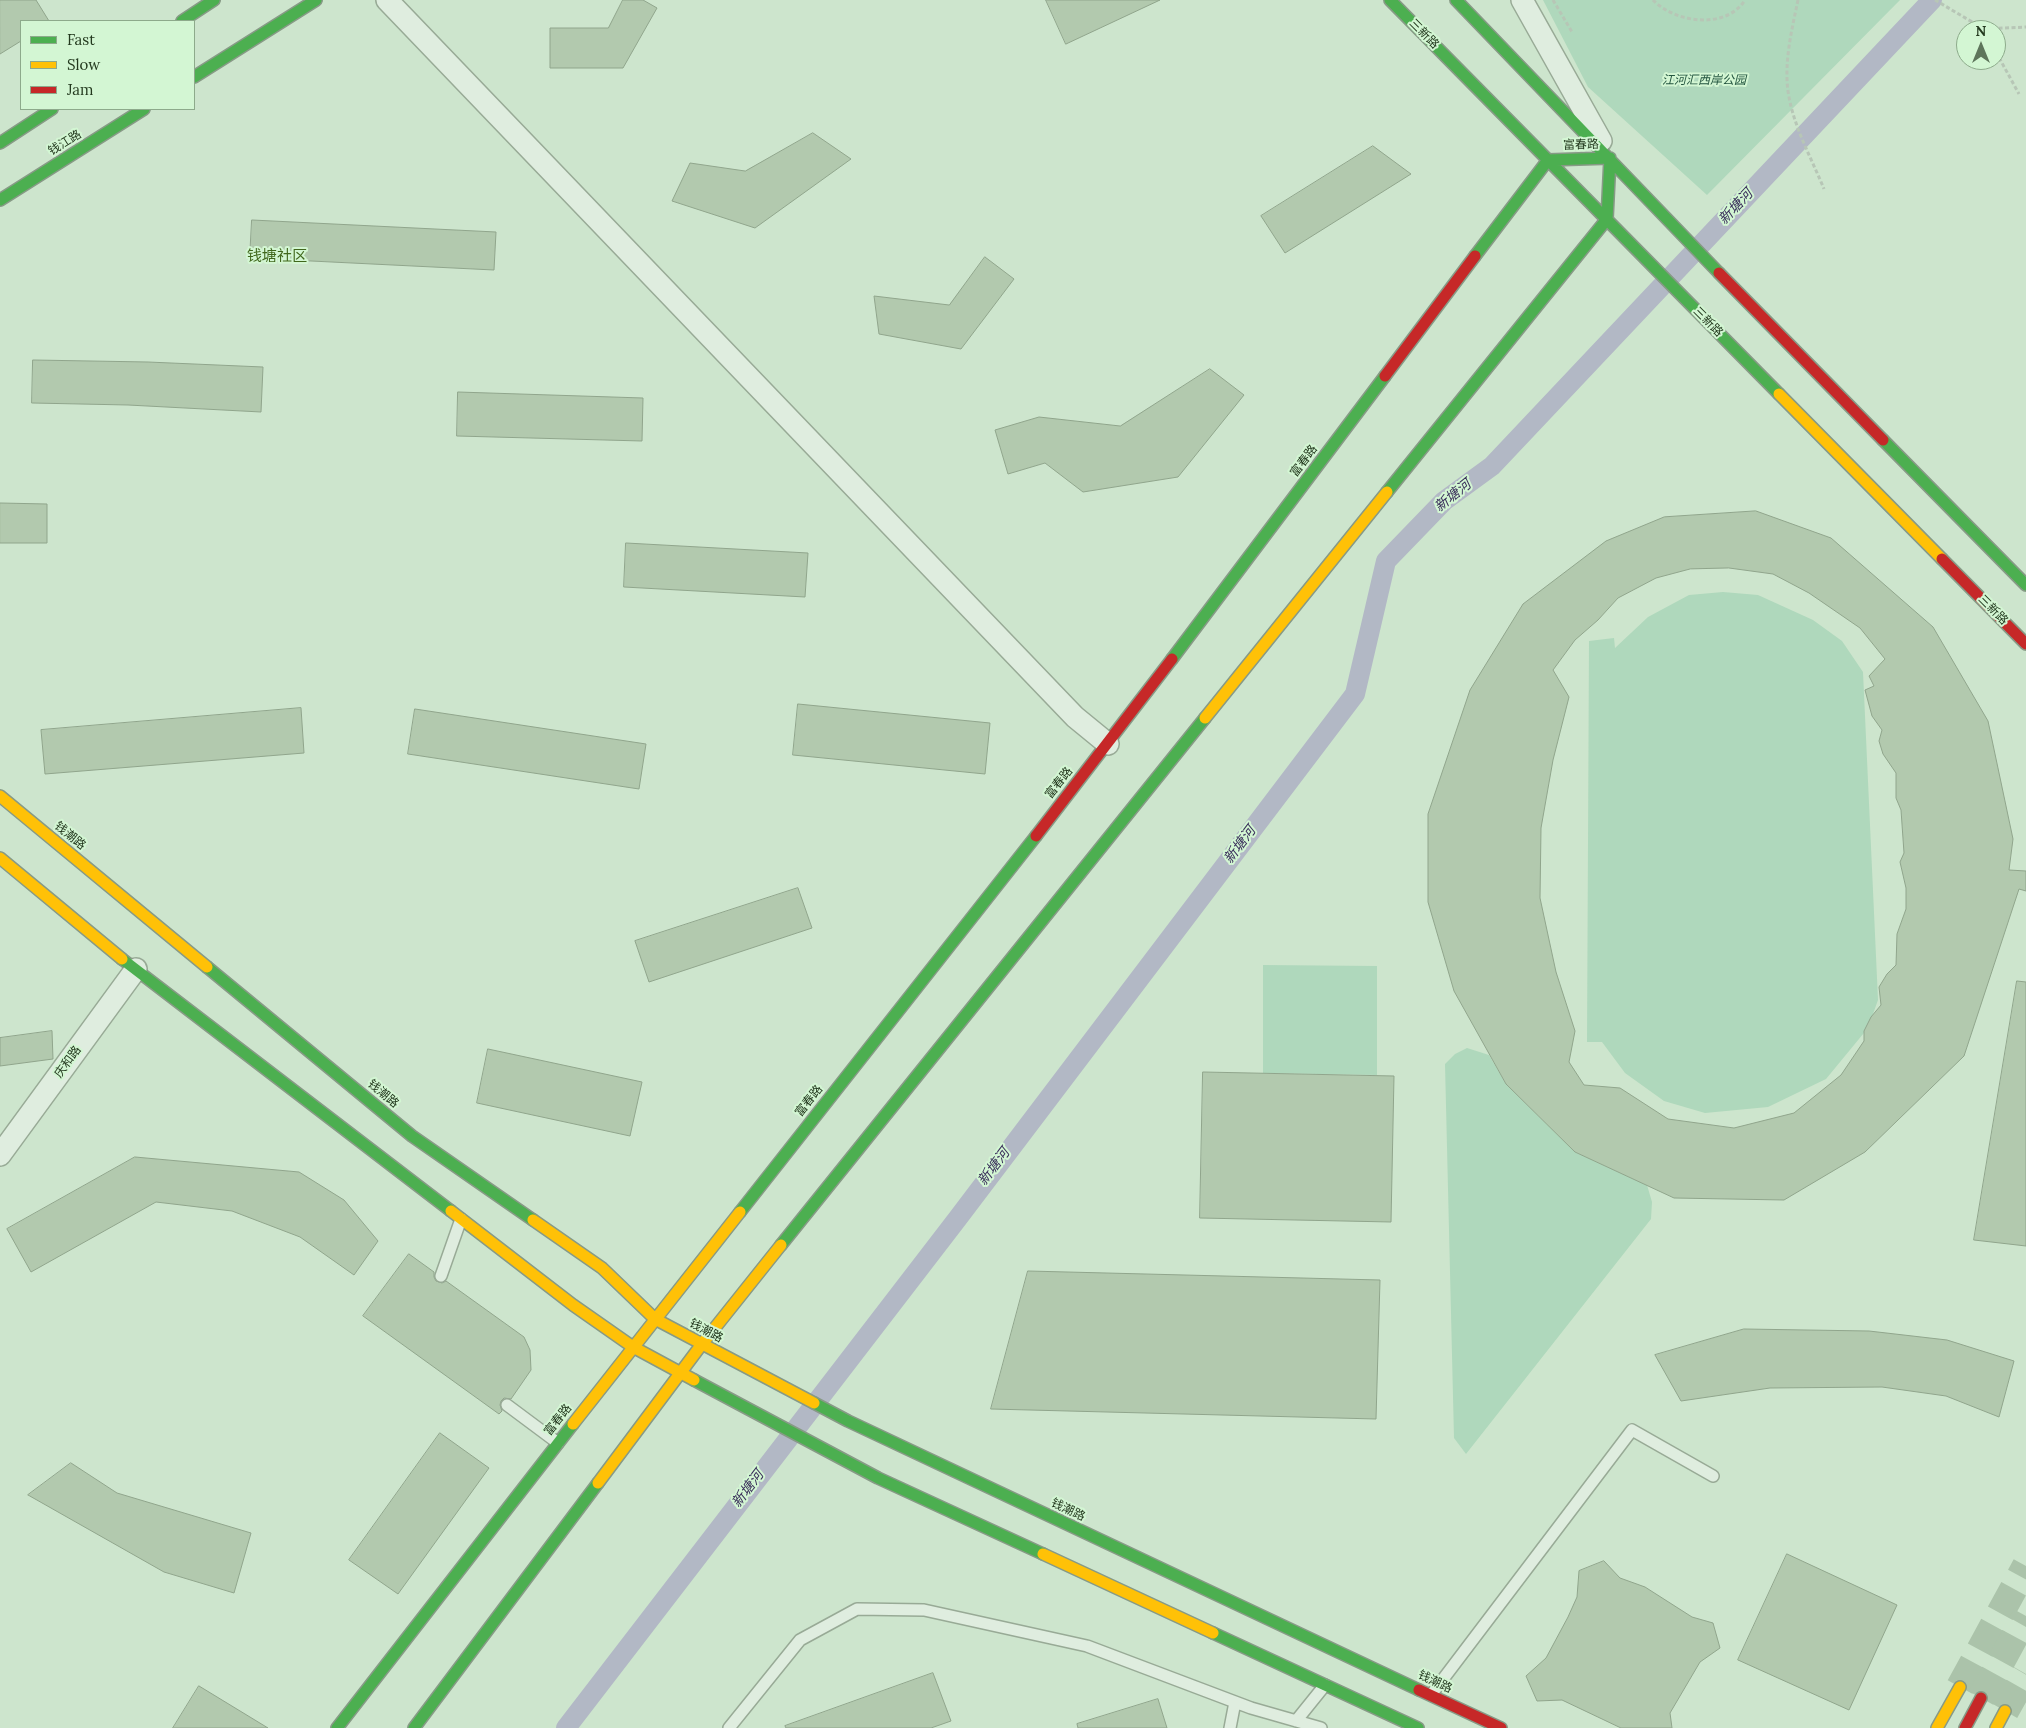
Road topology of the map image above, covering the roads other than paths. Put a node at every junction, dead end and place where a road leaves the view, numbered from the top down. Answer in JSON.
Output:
{"nodes":[{"id":1,"x":214,"y":0,"type":"edge"},
{"id":2,"x":316,"y":0,"type":"edge"},
{"id":3,"x":387,"y":0,"type":"edge"},
{"id":4,"x":1390,"y":0,"type":"edge"},
{"id":5,"x":1456,"y":0,"type":"edge"},
{"id":6,"x":1522,"y":0,"type":"edge"},
{"id":7,"x":184,"y":20,"type":"edge"},
{"id":8,"x":195,"y":76,"type":"edge"},
{"id":9,"x":50,"y":110,"type":"edge"},
{"id":10,"x":142,"y":110,"type":"edge"},
{"id":11,"x":0,"y":143,"type":"edge"},
{"id":12,"x":1610,"y":158,"type":"junction"},
{"id":13,"x":1548,"y":160,"type":"junction"},
{"id":14,"x":0,"y":200,"type":"edge"},
{"id":15,"x":1607,"y":219,"type":"junction"},
{"id":16,"x":2026,"y":585,"type":"edge"},
{"id":17,"x":2026,"y":644,"type":"edge"},
{"id":18,"x":1108,"y":744,"type":"junction"},
{"id":19,"x":0,"y":796,"type":"edge"},
{"id":20,"x":0,"y":858,"type":"edge"},
{"id":21,"x":136,"y":969,"type":"junction"},
{"id":22,"x":0,"y":1155,"type":"edge"},
{"id":23,"x":461,"y":1219,"type":"junction"},
{"id":24,"x":441,"y":1276,"type":"dead end"},
{"id":25,"x":655,"y":1319,"type":"junction"},
{"id":26,"x":702,"y":1344,"type":"junction"},
{"id":27,"x":633,"y":1347,"type":"junction"},
{"id":28,"x":681,"y":1372,"type":"junction"},
{"id":29,"x":506,"y":1405,"type":"dead end"},
{"id":30,"x":558,"y":1443,"type":"junction"},
{"id":31,"x":1713,"y":1476,"type":"dead end"},
{"id":32,"x":1324,"y":1685,"type":"junction"},
{"id":33,"x":1960,"y":1688,"type":"tunnel mouth"},
{"id":34,"x":1431,"y":1695,"type":"junction"},
{"id":35,"x":1981,"y":1698,"type":"tunnel mouth"},
{"id":36,"x":1235,"y":1702,"type":"junction"},
{"id":37,"x":2005,"y":1711,"type":"tunnel mouth"},
{"id":38,"x":1296,"y":1721,"type":"junction"},
{"id":39,"x":337,"y":1728,"type":"edge"},
{"id":40,"x":414,"y":1728,"type":"edge"},
{"id":41,"x":729,"y":1728,"type":"edge"},
{"id":42,"x":1230,"y":1728,"type":"edge"},
{"id":43,"x":1321,"y":1728,"type":"edge"},
{"id":44,"x":1418,"y":1728,"type":"edge"},
{"id":45,"x":1501,"y":1728,"type":"edge"},
{"id":46,"x":1937,"y":1728,"type":"edge"},
{"id":47,"x":1965,"y":1728,"type":"edge"},
{"id":48,"x":1996,"y":1728,"type":"edge"}],
"edges":[{"from":1,"to":7,"type":"main road"},
{"from":2,"to":8,"type":"main road"},
{"from":3,"to":18,"type":"street"},
{"from":4,"to":13,"type":"main road","name":"三新路"},
{"from":5,"to":12,"type":"main road"},
{"from":6,"to":12,"type":"street"},
{"from":9,"to":11,"type":"main road"},
{"from":10,"to":14,"type":"main road","name":"钱江路"},
{"from":12,"to":13,"type":"main road","name":"富春路"},
{"from":12,"to":15,"type":"main road","name":"富春路"},
{"from":12,"to":16,"type":"main road"},
{"from":13,"to":15,"type":"main road","name":"三新路"},
{"from":13,"to":18,"type":"main road","name":"富春路"},
{"from":15,"to":17,"type":"main road","name":"三新路"},
{"from":15,"to":26,"type":"main road"},
{"from":18,"to":25,"type":"main road","name":"富春路"},
{"from":19,"to":25,"type":"main road","name":"钱潮路"},
{"from":20,"to":21,"type":"main road"},
{"from":21,"to":22,"type":"street","name":"庆和路"},
{"from":21,"to":23,"type":"main road"},
{"from":23,"to":24,"type":"lane"},
{"from":23,"to":27,"type":"main road"},
{"from":25,"to":26,"type":"main road","name":"钱潮路"},
{"from":25,"to":27,"type":"main road","name":"富春路"},
{"from":26,"to":28,"type":"main road"},
{"from":26,"to":34,"type":"main road","name":"钱潮路"},
{"from":27,"to":28,"type":"main road"},
{"from":27,"to":30,"type":"main road","name":"富春路"},
{"from":28,"to":32,"type":"main road"},
{"from":28,"to":40,"type":"main road"},
{"from":29,"to":30,"type":"lane"},
{"from":30,"to":39,"type":"main road","name":"富春路"},
{"from":31,"to":34,"type":"lane"},
{"from":32,"to":38,"type":"lane"},
{"from":32,"to":44,"type":"main road"},
{"from":33,"to":46,"type":"main road"},
{"from":34,"to":45,"type":"main road","name":"钱潮路"},
{"from":35,"to":47,"type":"main road"},
{"from":36,"to":38,"type":"lane"},
{"from":36,"to":41,"type":"lane"},
{"from":36,"to":42,"type":"lane"},
{"from":37,"to":48,"type":"main road"},
{"from":38,"to":43,"type":"lane"}]}
